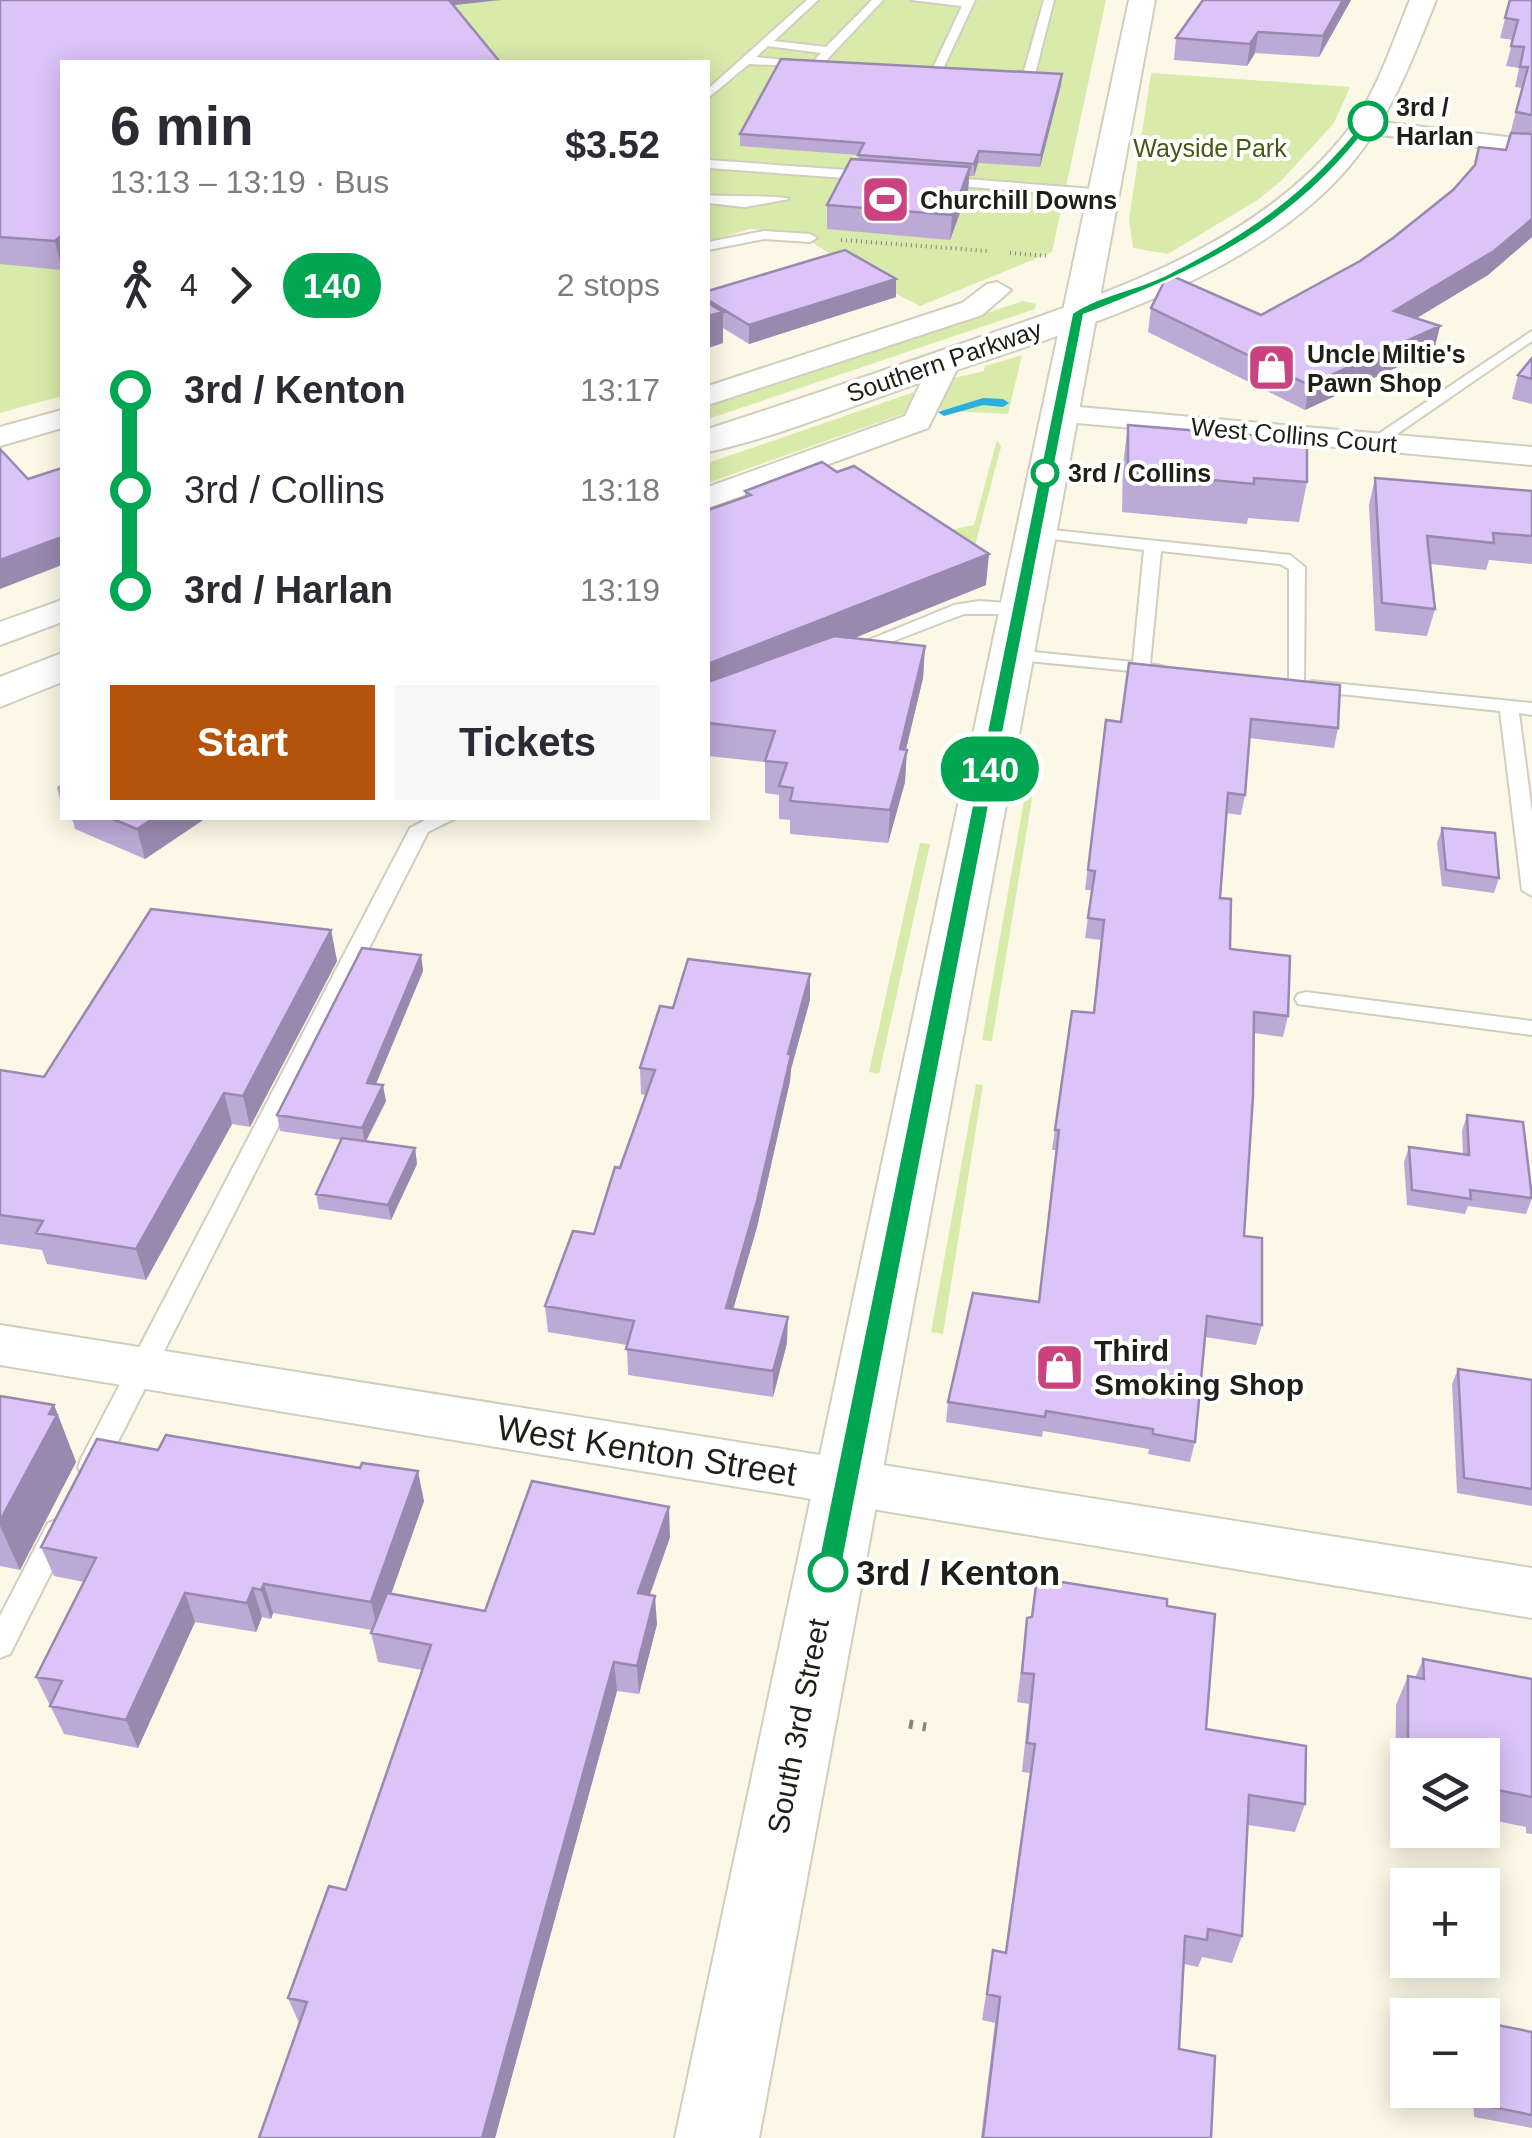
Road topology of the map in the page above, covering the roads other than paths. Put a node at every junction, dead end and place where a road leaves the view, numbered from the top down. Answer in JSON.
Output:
{"nodes":[{"id":1,"x":813,"y":0,"type":"edge"},
{"id":2,"x":878,"y":0,"type":"edge"},
{"id":3,"x":916,"y":0,"type":"edge"},
{"id":4,"x":1050,"y":0,"type":"edge"},
{"id":5,"x":1142,"y":0,"type":"edge"},
{"id":6,"x":1423,"y":0,"type":"edge"},
{"id":7,"x":969,"y":1,"type":"edge"},
{"id":8,"x":767,"y":42,"type":"junction"},
{"id":9,"x":829,"y":50,"type":"junction"},
{"id":10,"x":746,"y":60,"type":"junction"},
{"id":11,"x":816,"y":65,"type":"junction"},
{"id":12,"x":834,"y":67,"type":"edge"},
{"id":13,"x":937,"y":70,"type":"junction"},
{"id":14,"x":907,"y":72,"type":"edge"},
{"id":15,"x":957,"y":72,"type":"edge"},
{"id":16,"x":997,"y":76,"type":"edge"},
{"id":17,"x":710,"y":93,"type":"edge"},
{"id":18,"x":1365,"y":126,"type":"junction"},
{"id":19,"x":1532,"y":147,"type":"edge"},
{"id":20,"x":710,"y":164,"type":"edge"},
{"id":21,"x":889,"y":177,"type":"edge"},
{"id":22,"x":928,"y":180,"type":"edge"},
{"id":23,"x":1106,"y":194,"type":"junction"},
{"id":24,"x":710,"y":199,"type":"edge"},
{"id":25,"x":783,"y":200,"type":"dead end"},
{"id":26,"x":810,"y":238,"type":"road end"},
{"id":27,"x":710,"y":246,"type":"edge"},
{"id":28,"x":998,"y":290,"type":"dead end"},
{"id":29,"x":1078,"y":313,"type":"junction"},
{"id":30,"x":1532,"y":335,"type":"edge"},
{"id":31,"x":946,"y":361,"type":"junction"},
{"id":32,"x":710,"y":395,"type":"edge"},
{"id":33,"x":1056,"y":414,"type":"junction"},
{"id":34,"x":60,"y":420,"type":"edge"},
{"id":35,"x":0,"y":436,"type":"edge"},
{"id":36,"x":710,"y":440,"type":"edge"},
{"id":37,"x":1376,"y":442,"type":"junction"},
{"id":38,"x":1532,"y":456,"type":"edge"},
{"id":39,"x":710,"y":497,"type":"edge"},
{"id":40,"x":1032,"y":533,"type":"junction"},
{"id":41,"x":1153,"y":546,"type":"junction"},
{"id":42,"x":60,"y":611,"type":"edge"},
{"id":43,"x":1017,"y":632,"type":"junction"},
{"id":44,"x":0,"y":634,"type":"edge"},
{"id":45,"x":837,"y":656,"type":"edge"},
{"id":46,"x":60,"y":667,"type":"edge"},
{"id":47,"x":1142,"y":668,"type":"junction"},
{"id":48,"x":1180,"y":672,"type":"edge"},
{"id":49,"x":0,"y":694,"type":"edge"},
{"id":50,"x":1509,"y":707,"type":"junction"},
{"id":51,"x":1532,"y":710,"type":"edge"},
{"id":52,"x":438,"y":820,"type":"edge"},
{"id":53,"x":1532,"y":890,"type":"edge"},
{"id":54,"x":1306,"y":1000,"type":"dead end"},
{"id":55,"x":1532,"y":1028,"type":"edge"},
{"id":56,"x":0,"y":1345,"type":"edge"},
{"id":57,"x":141,"y":1368,"type":"junction"},
{"id":58,"x":846,"y":1482,"type":"junction"},
{"id":59,"x":1532,"y":1592,"type":"edge"},
{"id":60,"x":0,"y":1646,"type":"edge"},
{"id":61,"x":716,"y":2138,"type":"edge"}],
"edges":[{"from":1,"to":8,"type":"lane"},
{"from":2,"to":9,"type":"lane"},
{"from":3,"to":7,"type":"lane"},
{"from":4,"to":16,"type":"lane"},
{"from":5,"to":23,"type":"main road","name":"South 3rd Street"},
{"from":6,"to":18,"type":"main road"},
{"from":7,"to":13,"type":"lane"},
{"from":8,"to":9,"type":"lane"},
{"from":8,"to":10,"type":"lane"},
{"from":9,"to":11,"type":"lane"},
{"from":10,"to":11,"type":"lane"},
{"from":10,"to":17,"type":"lane"},
{"from":11,"to":12,"type":"lane"},
{"from":13,"to":14,"type":"lane"},
{"from":13,"to":15,"type":"lane"},
{"from":18,"to":19,"type":"street"},
{"from":18,"to":29,"type":"main road","name":"Southern Parkway"},
{"from":20,"to":21,"type":"lane"},
{"from":22,"to":23,"type":"lane"},
{"from":23,"to":29,"type":"main road","name":"South 3rd Street"},
{"from":24,"to":25,"type":"lane"},
{"from":26,"to":27,"type":"lane"},
{"from":28,"to":32,"type":"street"},
{"from":29,"to":31,"type":"main road","name":"Southern Parkway"},
{"from":29,"to":33,"type":"main road","name":"South 3rd Street"},
{"from":30,"to":37,"type":"lane"},
{"from":31,"to":36,"type":"main road","name":"Southern Parkway"},
{"from":31,"to":39,"type":"street"},
{"from":33,"to":37,"type":"street","name":"West Collins Court"},
{"from":33,"to":40,"type":"main road","name":"South 3rd Street"},
{"from":34,"to":35,"type":"street"},
{"from":37,"to":38,"type":"street","name":"West Collins Court"},
{"from":40,"to":41,"type":"lane"},
{"from":40,"to":43,"type":"main road","name":"South 3rd Street"},
{"from":41,"to":47,"type":"lane"},
{"from":41,"to":50,"type":"lane"},
{"from":42,"to":44,"type":"street"},
{"from":43,"to":45,"type":"lane"},
{"from":43,"to":47,"type":"lane"},
{"from":43,"to":58,"type":"main road","name":"South 3rd Street"},
{"from":46,"to":49,"type":"main road"},
{"from":47,"to":48,"type":"lane"},
{"from":50,"to":51,"type":"lane"},
{"from":50,"to":53,"type":"lane"},
{"from":52,"to":57,"type":"lane"},
{"from":54,"to":55,"type":"lane"},
{"from":56,"to":57,"type":"street","name":"West Kenton Street"},
{"from":57,"to":58,"type":"street","name":"West Kenton Street"},
{"from":57,"to":60,"type":"lane"},
{"from":58,"to":59,"type":"street","name":"West Kenton Street"},
{"from":58,"to":61,"type":"main road","name":"South 3rd Street"}]}
